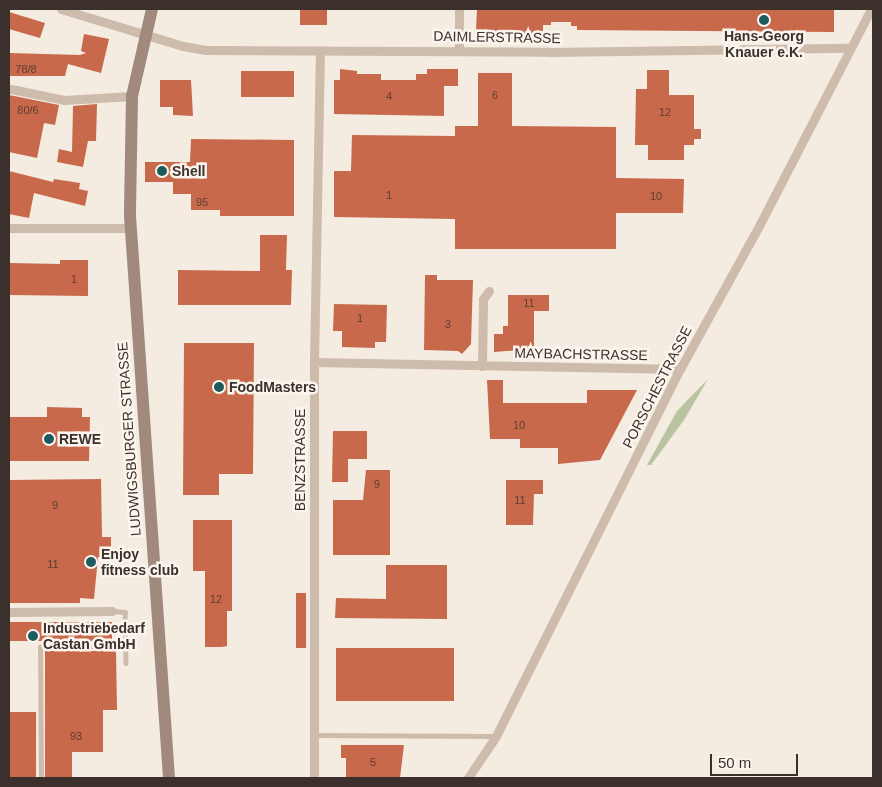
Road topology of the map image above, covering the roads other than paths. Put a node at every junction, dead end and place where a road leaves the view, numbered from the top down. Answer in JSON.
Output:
{"nodes":[{"id":1,"x":61,"y":9,"type":"edge"},
{"id":2,"x":152,"y":9,"type":"edge"},
{"id":3,"x":459,"y":9,"type":"edge"},
{"id":4,"x":871,"y":9,"type":"edge"},
{"id":5,"x":145,"y":34,"type":"junction"},
{"id":6,"x":850,"y":48,"type":"junction"},
{"id":7,"x":459,"y":49,"type":"junction"},
{"id":8,"x":320,"y":51,"type":"junction"},
{"id":9,"x":12,"y":89,"type":"dead end"},
{"id":10,"x":132,"y":96,"type":"junction"},
{"id":11,"x":9,"y":228,"type":"edge"},
{"id":12,"x":131,"y":228,"type":"junction"},
{"id":13,"x":489,"y":291,"type":"dead end"},
{"id":14,"x":314,"y":362,"type":"junction"},
{"id":15,"x":482,"y":366,"type":"junction"},
{"id":16,"x":680,"y":369,"type":"junction"},
{"id":17,"x":112,"y":611,"type":"joint"},
{"id":18,"x":9,"y":612,"type":"edge"},
{"id":19,"x":126,"y":647,"type":"junction"},
{"id":20,"x":126,"y":663,"type":"dead end"},
{"id":21,"x":314,"y":735,"type":"junction"},
{"id":22,"x":496,"y":736,"type":"junction"},
{"id":23,"x":41,"y":778,"type":"edge"},
{"id":24,"x":169,"y":778,"type":"edge"},
{"id":25,"x":314,"y":778,"type":"edge"},
{"id":26,"x":468,"y":778,"type":"edge"}],
"edges":[{"from":1,"to":5,"type":"street","name":"DAIMLERSTRASSE"},
{"from":2,"to":5,"type":"main road","name":"LUDWIGSBURGER STRASSE"},
{"from":3,"to":7,"type":"street"},
{"from":4,"to":6,"type":"street","name":"PORSCHESTRASSE"},
{"from":5,"to":8,"type":"street","name":"DAIMLERSTRASSE"},
{"from":5,"to":10,"type":"main road","name":"LUDWIGSBURGER STRASSE"},
{"from":6,"to":7,"type":"street","name":"DAIMLERSTRASSE"},
{"from":6,"to":16,"type":"street","name":"PORSCHESTRASSE"},
{"from":7,"to":8,"type":"street","name":"DAIMLERSTRASSE"},
{"from":8,"to":14,"type":"street","name":"BENZSTRASSE"},
{"from":9,"to":10,"type":"street"},
{"from":10,"to":12,"type":"main road","name":"LUDWIGSBURGER STRASSE"},
{"from":11,"to":12,"type":"street"},
{"from":12,"to":24,"type":"main road","name":"LUDWIGSBURGER STRASSE"},
{"from":13,"to":15,"type":"street"},
{"from":14,"to":15,"type":"street","name":"MAYBACHSTRASSE"},
{"from":14,"to":21,"type":"street","name":"BENZSTRASSE"},
{"from":15,"to":16,"type":"street","name":"MAYBACHSTRASSE"},
{"from":16,"to":22,"type":"street","name":"PORSCHESTRASSE"},
{"from":17,"to":18,"type":"street"},
{"from":17,"to":19,"type":"lane"},
{"from":19,"to":20,"type":"lane"},
{"from":19,"to":23,"type":"lane"},
{"from":21,"to":22,"type":"lane"},
{"from":21,"to":25,"type":"street","name":"BENZSTRASSE"},
{"from":22,"to":26,"type":"street","name":"PORSCHESTRASSE"}]}
